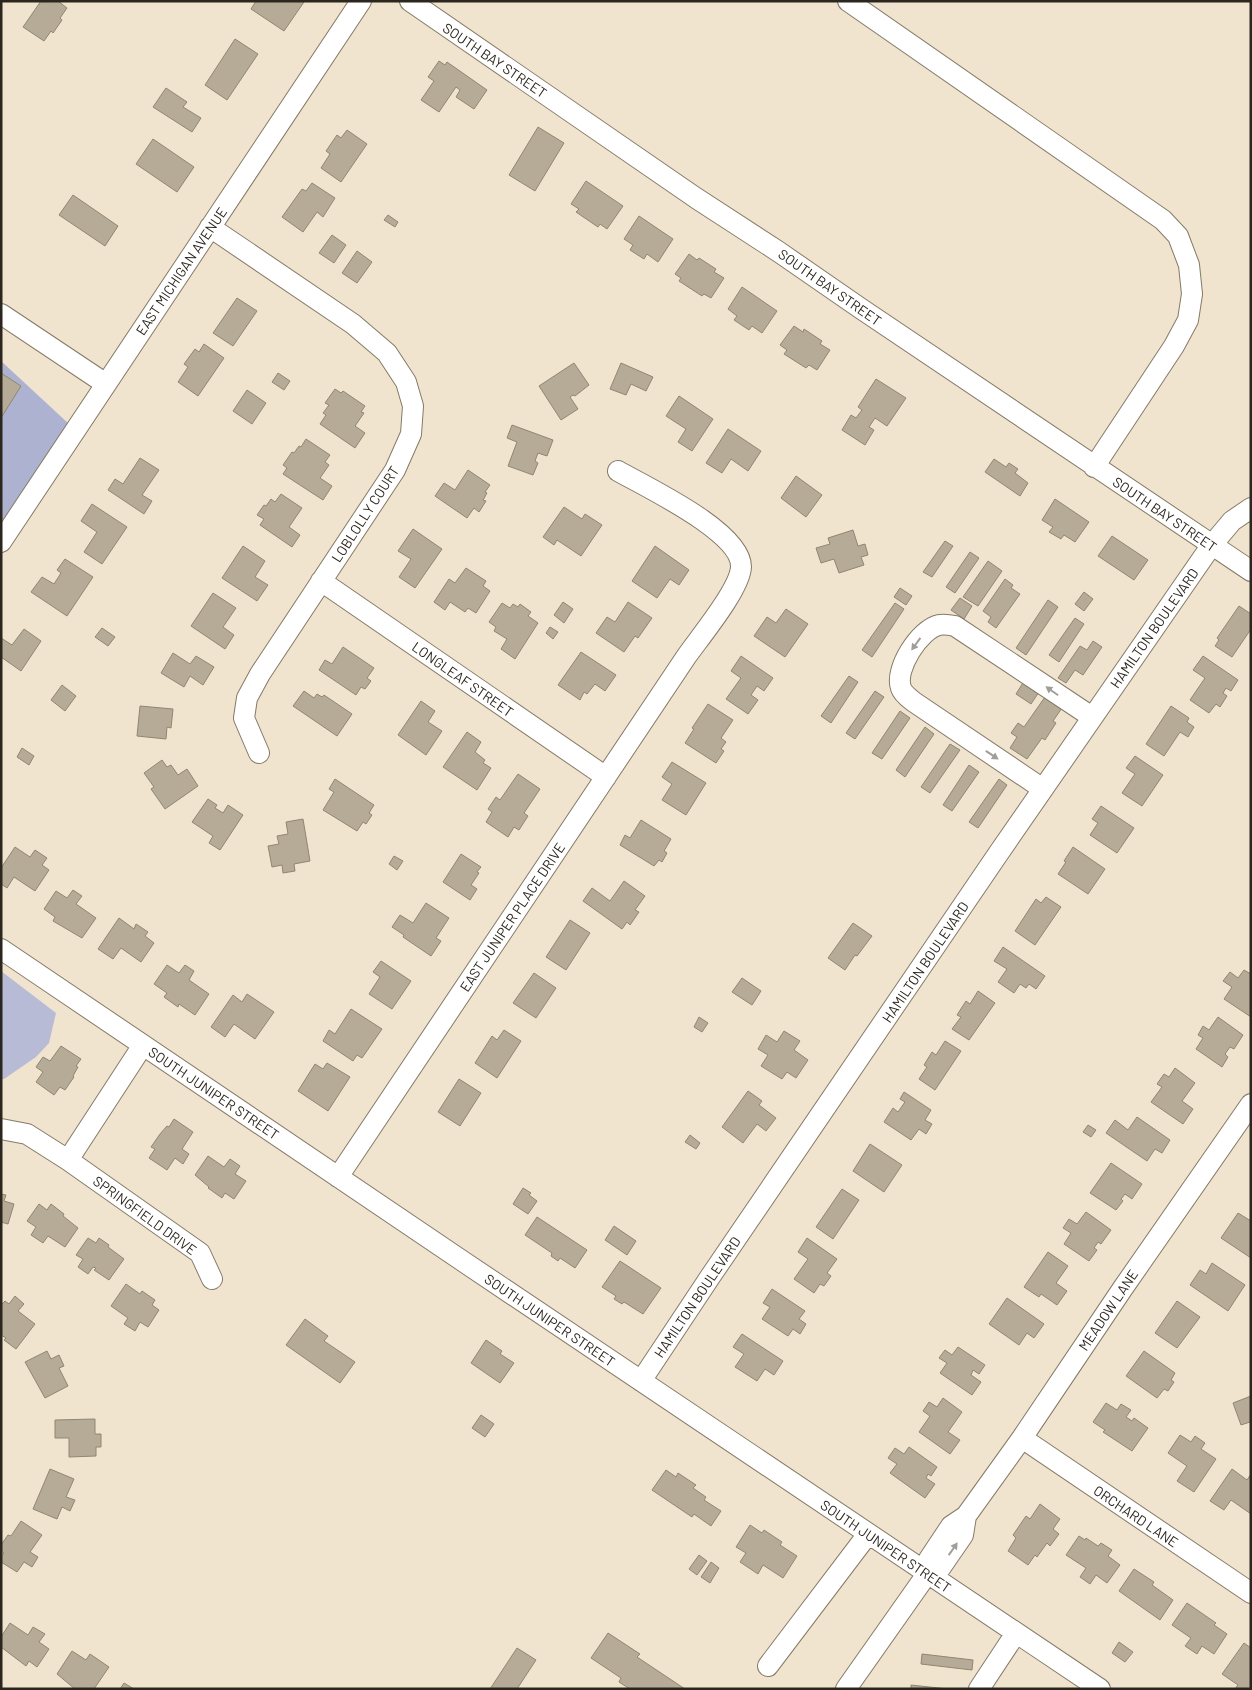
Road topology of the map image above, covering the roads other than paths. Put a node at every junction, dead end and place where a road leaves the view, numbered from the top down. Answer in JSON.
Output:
{"nodes":[{"id":1,"x":361,"y":1,"type":"edge"},
{"id":2,"x":410,"y":1,"type":"edge"},
{"id":3,"x":848,"y":1,"type":"edge"},
{"id":4,"x":210,"y":227,"type":"junction"},
{"id":5,"x":1,"y":314,"type":"edge"},
{"id":6,"x":106,"y":384,"type":"junction"},
{"id":7,"x":1094,"y":467,"type":"junction"},
{"id":8,"x":618,"y":471,"type":"dead end"},
{"id":9,"x":1251,"y":508,"type":"edge"},
{"id":10,"x":1,"y":542,"type":"edge"},
{"id":11,"x":1211,"y":546,"type":"junction"},
{"id":12,"x":1251,"y":571,"type":"edge"},
{"id":13,"x":321,"y":581,"type":"junction"},
{"id":14,"x":1092,"y":717,"type":"junction"},
{"id":15,"x":259,"y":752,"type":"dead end"},
{"id":16,"x":606,"y":777,"type":"junction"},
{"id":17,"x":1042,"y":789,"type":"junction"},
{"id":18,"x":1,"y":949,"type":"edge"},
{"id":19,"x":143,"y":1045,"type":"junction"},
{"id":20,"x":1251,"y":1104,"type":"edge"},
{"id":21,"x":1,"y":1129,"type":"edge"},
{"id":22,"x":68,"y":1160,"type":"junction"},
{"id":23,"x":338,"y":1177,"type":"junction"},
{"id":24,"x":212,"y":1279,"type":"dead end"},
{"id":25,"x":642,"y":1381,"type":"junction"},
{"id":26,"x":1022,"y":1438,"type":"junction"},
{"id":27,"x":868,"y":1534,"type":"junction"},
{"id":28,"x":927,"y":1574,"type":"junction"},
{"id":29,"x":1251,"y":1593,"type":"edge"},
{"id":30,"x":1016,"y":1633,"type":"junction"},
{"id":31,"x":768,"y":1666,"type":"dead end"},
{"id":32,"x":846,"y":1689,"type":"edge"},
{"id":33,"x":978,"y":1689,"type":"edge"},
{"id":34,"x":1100,"y":1689,"type":"edge"}],
"edges":[{"from":1,"to":4,"type":"street","name":"EAST MICHIGAN AVENUE"},
{"from":2,"to":7,"type":"street","name":"SOUTH BAY STREET"},
{"from":3,"to":7,"type":"street"},
{"from":4,"to":6,"type":"street","name":"EAST MICHIGAN AVENUE"},
{"from":4,"to":13,"type":"street","name":"LOBLOLLY COURT"},
{"from":5,"to":6,"type":"street"},
{"from":6,"to":10,"type":"street","name":"EAST MICHIGAN AVENUE"},
{"from":7,"to":11,"type":"street","name":"SOUTH BAY STREET"},
{"from":8,"to":16,"type":"street","name":"EAST JUNIPER PLACE DRIVE"},
{"from":9,"to":11,"type":"street","name":"HAMILTON BOULEVARD"},
{"from":11,"to":12,"type":"street","name":"SOUTH BAY STREET"},
{"from":11,"to":14,"type":"street","name":"HAMILTON BOULEVARD"},
{"from":13,"to":15,"type":"street","name":"LOBLOLLY COURT"},
{"from":13,"to":16,"type":"street","name":"LONGLEAF STREET"},
{"from":14,"to":17,"type":"street","name":"HAMILTON BOULEVARD"},
{"from":14,"to":17,"type":"street","one_way":true},
{"from":16,"to":23,"type":"street","name":"EAST JUNIPER PLACE DRIVE"},
{"from":17,"to":25,"type":"street","name":"HAMILTON BOULEVARD"},
{"from":18,"to":19,"type":"street","name":"SOUTH JUNIPER STREET"},
{"from":19,"to":22,"type":"street"},
{"from":19,"to":23,"type":"street","name":"SOUTH JUNIPER STREET"},
{"from":20,"to":26,"type":"street","name":"MEADOW LANE"},
{"from":21,"to":22,"type":"street","name":"SPRINGFIELD DRIVE"},
{"from":22,"to":24,"type":"street","name":"SPRINGFIELD DRIVE"},
{"from":23,"to":25,"type":"street","name":"SOUTH JUNIPER STREET"},
{"from":25,"to":27,"type":"street","name":"SOUTH JUNIPER STREET"},
{"from":26,"to":28,"type":"street","name":"MEADOW LANE"},
{"from":26,"to":29,"type":"street","name":"ORCHARD LANE"},
{"from":27,"to":28,"type":"street","name":"SOUTH JUNIPER STREET"},
{"from":27,"to":31,"type":"street"},
{"from":28,"to":30,"type":"street","name":"SOUTH JUNIPER STREET"},
{"from":28,"to":32,"type":"street","name":"MEADOW LANE"},
{"from":30,"to":33,"type":"street"},
{"from":30,"to":34,"type":"street","name":"SOUTH JUNIPER STREET"}]}
